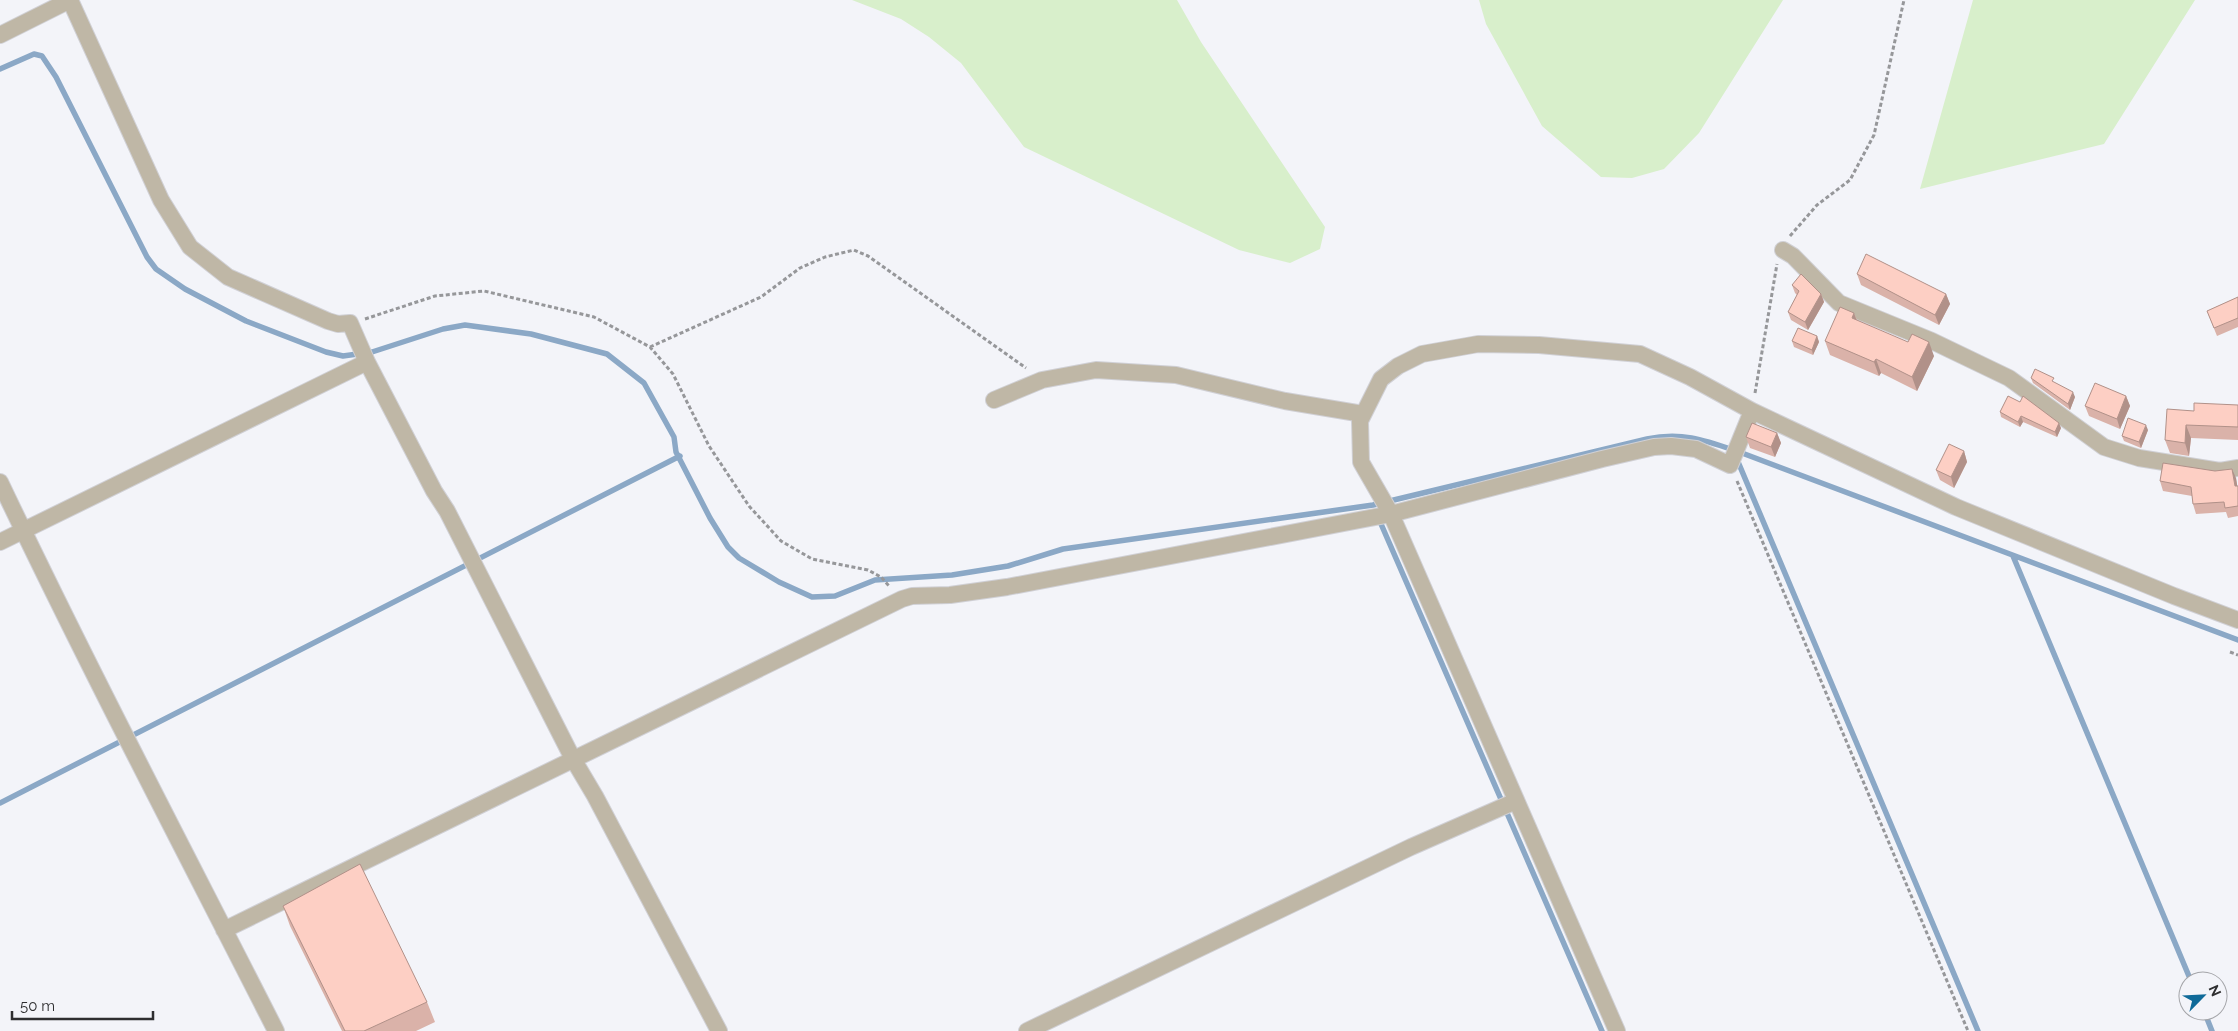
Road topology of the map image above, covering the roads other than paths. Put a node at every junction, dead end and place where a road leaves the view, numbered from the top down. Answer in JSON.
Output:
{"nodes":[{"id":1,"x":70,"y":0,"type":"edge"},
{"id":2,"x":0,"y":35,"type":"edge"},
{"id":3,"x":1783,"y":250,"type":"road end"},
{"id":4,"x":367,"y":362,"type":"junction"},
{"id":5,"x":994,"y":400,"type":"dead end"},
{"id":6,"x":1752,"y":411,"type":"junction"},
{"id":7,"x":1364,"y":414,"type":"junction"},
{"id":8,"x":2238,"y":468,"type":"edge"},
{"id":9,"x":0,"y":482,"type":"edge"},
{"id":10,"x":1391,"y":514,"type":"junction"},
{"id":11,"x":23,"y":531,"type":"junction"},
{"id":12,"x":0,"y":542,"type":"edge"},
{"id":13,"x":2238,"y":620,"type":"edge"},
{"id":14,"x":573,"y":759,"type":"junction"},
{"id":15,"x":1516,"y":801,"type":"junction"},
{"id":16,"x":224,"y":930,"type":"junction"},
{"id":17,"x":276,"y":1031,"type":"edge"},
{"id":18,"x":719,"y":1031,"type":"edge"},
{"id":19,"x":1027,"y":1031,"type":"edge"},
{"id":20,"x":1618,"y":1031,"type":"edge"}],
"edges":[{"from":1,"to":2,"type":"street"},
{"from":1,"to":4,"type":"street"},
{"from":3,"to":8,"type":"street"},
{"from":4,"to":11,"type":"street"},
{"from":4,"to":14,"type":"street"},
{"from":5,"to":7,"type":"street"},
{"from":6,"to":7,"type":"street"},
{"from":6,"to":10,"type":"street"},
{"from":6,"to":13,"type":"street"},
{"from":7,"to":10,"type":"street"},
{"from":9,"to":11,"type":"street"},
{"from":10,"to":14,"type":"street"},
{"from":10,"to":15,"type":"street"},
{"from":11,"to":12,"type":"street"},
{"from":11,"to":16,"type":"street"},
{"from":14,"to":16,"type":"street"},
{"from":14,"to":18,"type":"street"},
{"from":15,"to":19,"type":"street"},
{"from":15,"to":20,"type":"street"},
{"from":16,"to":17,"type":"street"}]}
